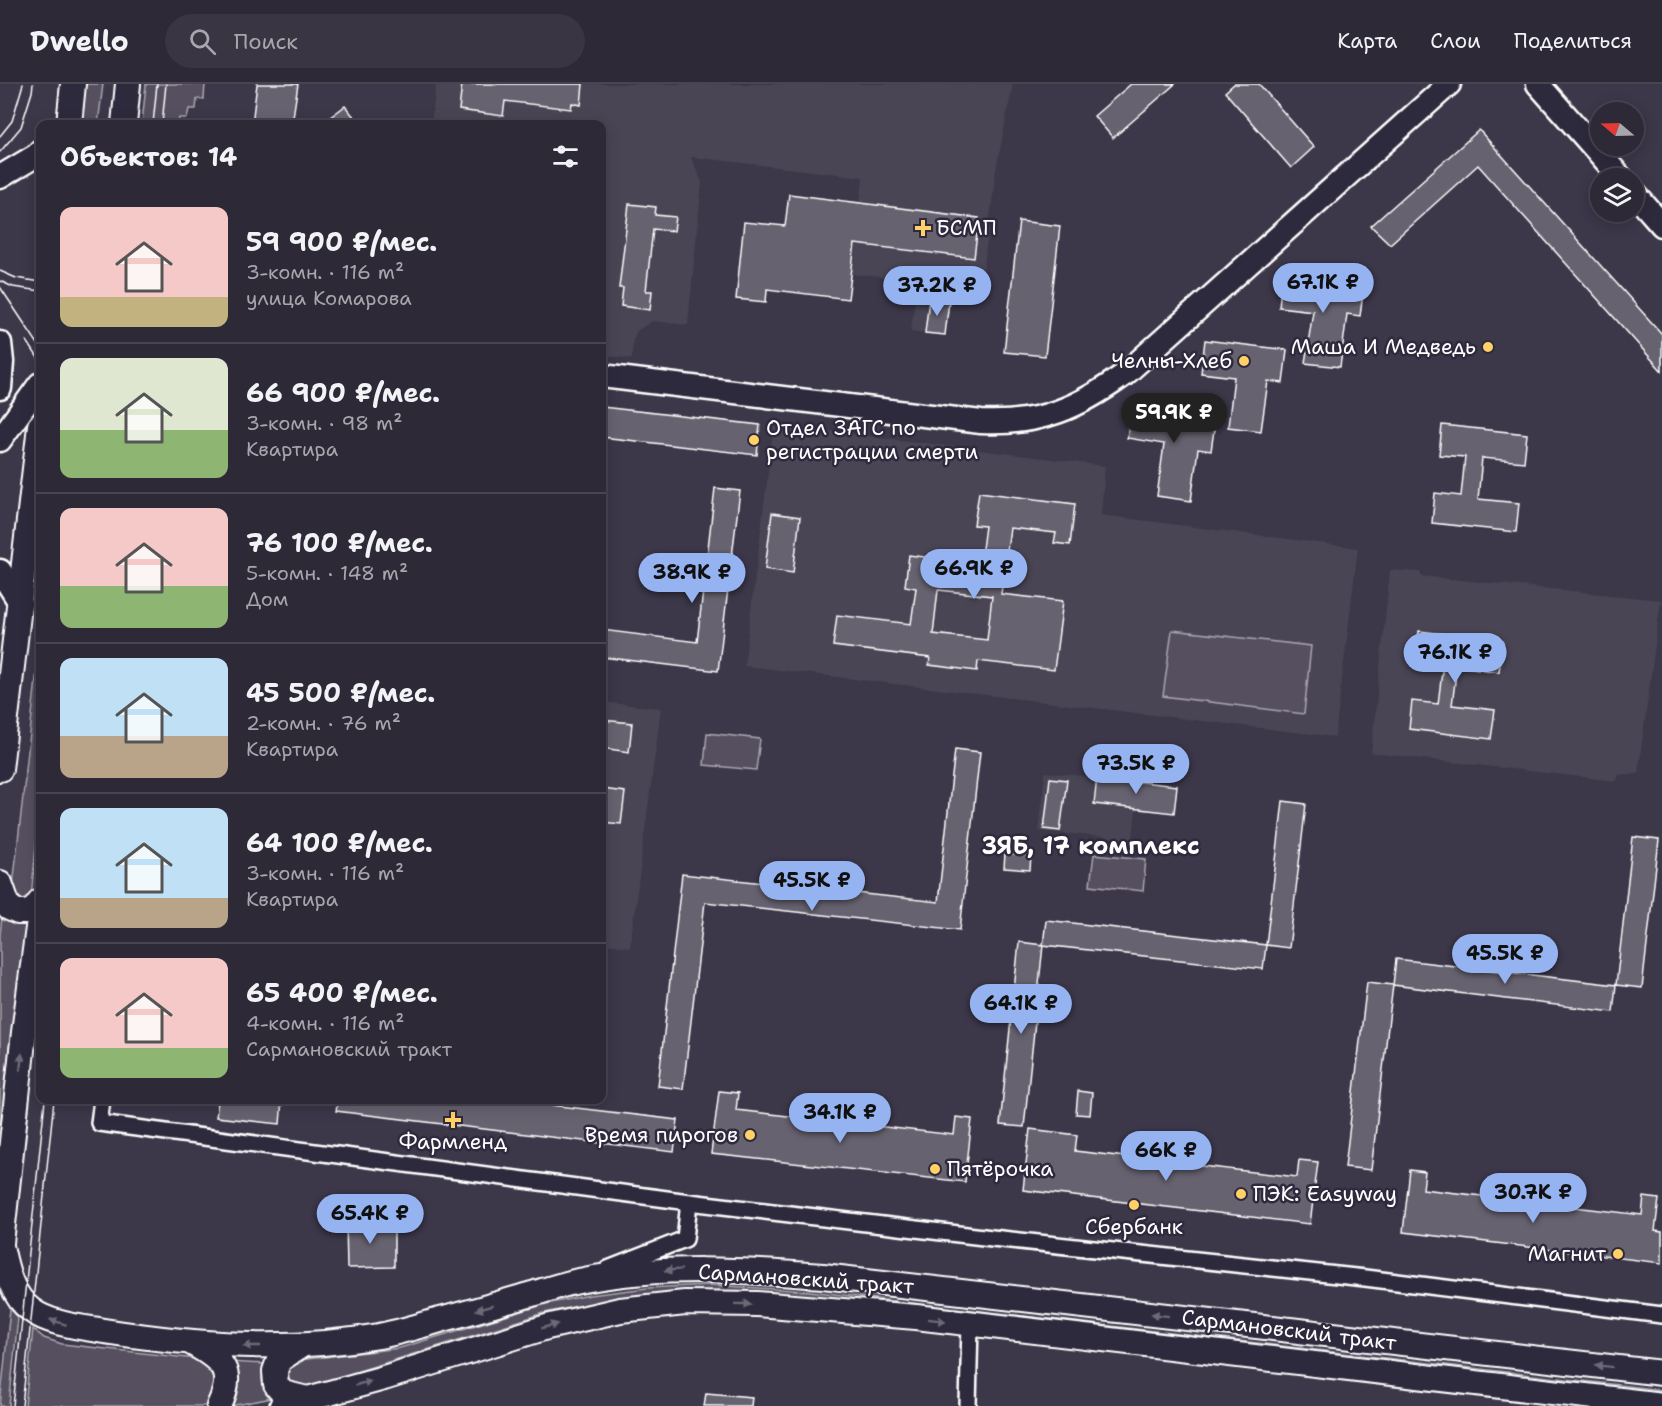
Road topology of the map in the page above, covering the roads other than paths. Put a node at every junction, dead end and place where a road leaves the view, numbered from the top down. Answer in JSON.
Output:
{"nodes":[{"id":1,"x":128,"y":84,"type":"edge"},
{"id":2,"x":1449,"y":84,"type":"edge"},
{"id":3,"x":1538,"y":84,"type":"edge"},
{"id":4,"x":73,"y":88,"type":"edge"},
{"id":5,"x":59,"y":120,"type":"edge"},
{"id":6,"x":69,"y":120,"type":"edge"},
{"id":7,"x":124,"y":120,"type":"edge"},
{"id":8,"x":36,"y":157,"type":"edge"},
{"id":9,"x":1612,"y":168,"type":"edge"},
{"id":10,"x":0,"y":177,"type":"edge"},
{"id":11,"x":1644,"y":204,"type":"edge"},
{"id":12,"x":1662,"y":225,"type":"edge"},
{"id":13,"x":0,"y":342,"type":"edge"},
{"id":14,"x":606,"y":376,"type":"edge"},
{"id":15,"x":0,"y":388,"type":"edge"},
{"id":16,"x":36,"y":390,"type":"edge"},
{"id":17,"x":0,"y":440,"type":"edge"},
{"id":18,"x":36,"y":463,"type":"edge"},
{"id":19,"x":0,"y":571,"type":"edge"},
{"id":20,"x":21,"y":604,"type":"junction"},
{"id":21,"x":0,"y":769,"type":"edge"},
{"id":22,"x":0,"y":883,"type":"edge"},
{"id":23,"x":36,"y":906,"type":"edge"},
{"id":24,"x":36,"y":943,"type":"edge"},
{"id":25,"x":101,"y":1104,"type":"edge"},
{"id":26,"x":689,"y":1202,"type":"junction"},
{"id":27,"x":1,"y":1246,"type":"edge"},
{"id":28,"x":0,"y":1252,"type":"edge"},
{"id":29,"x":581,"y":1280,"type":"junction"},
{"id":30,"x":1662,"y":1315,"type":"edge"},
{"id":31,"x":970,"y":1324,"type":"junction"},
{"id":32,"x":190,"y":1342,"type":"junction"},
{"id":33,"x":302,"y":1345,"type":"junction"},
{"id":34,"x":1662,"y":1373,"type":"edge"},
{"id":35,"x":307,"y":1399,"type":"junction"},
{"id":36,"x":1662,"y":1405,"type":"edge"},
{"id":37,"x":219,"y":1406,"type":"edge"},
{"id":38,"x":282,"y":1406,"type":"edge"},
{"id":39,"x":968,"y":1406,"type":"edge"}],
"edges":[{"from":1,"to":7,"type":"main road"},
{"from":2,"to":14,"type":"street"},
{"from":3,"to":9,"type":"street"},
{"from":4,"to":5,"type":"street"},
{"from":4,"to":6,"type":"main road"},
{"from":8,"to":10,"type":"street"},
{"from":11,"to":12,"type":"street"},
{"from":13,"to":15,"type":"street"},
{"from":16,"to":17,"type":"street"},
{"from":18,"to":20,"type":"main road"},
{"from":19,"to":20,"type":"street"},
{"from":20,"to":21,"type":"main road"},
{"from":22,"to":23,"type":"main road"},
{"from":27,"to":24,"type":"main road","one_way":true},
{"from":25,"to":26,"type":"street"},
{"from":26,"to":29,"type":"street"},
{"from":26,"to":30,"type":"street"},
{"from":27,"to":28,"type":"main road"},
{"from":32,"to":27,"type":"main road","name":"Сармановский тракт","one_way":true},
{"from":29,"to":33,"type":"main road","name":"Сармановский тракт","one_way":true},
{"from":34,"to":29,"type":"main road","name":"Сармановский тракт","one_way":true},
{"from":35,"to":31,"type":"main road","name":"Сармановский тракт","one_way":true},
{"from":31,"to":36,"type":"main road","name":"Сармановский тракт"},
{"from":31,"to":39,"type":"street"},
{"from":33,"to":32,"type":"main road","name":"Сармановский тракт","one_way":true},
{"from":32,"to":37,"type":"main road"},
{"from":33,"to":35,"type":"main road"},
{"from":35,"to":38,"type":"main road","name":"Сармановский тракт"}]}
